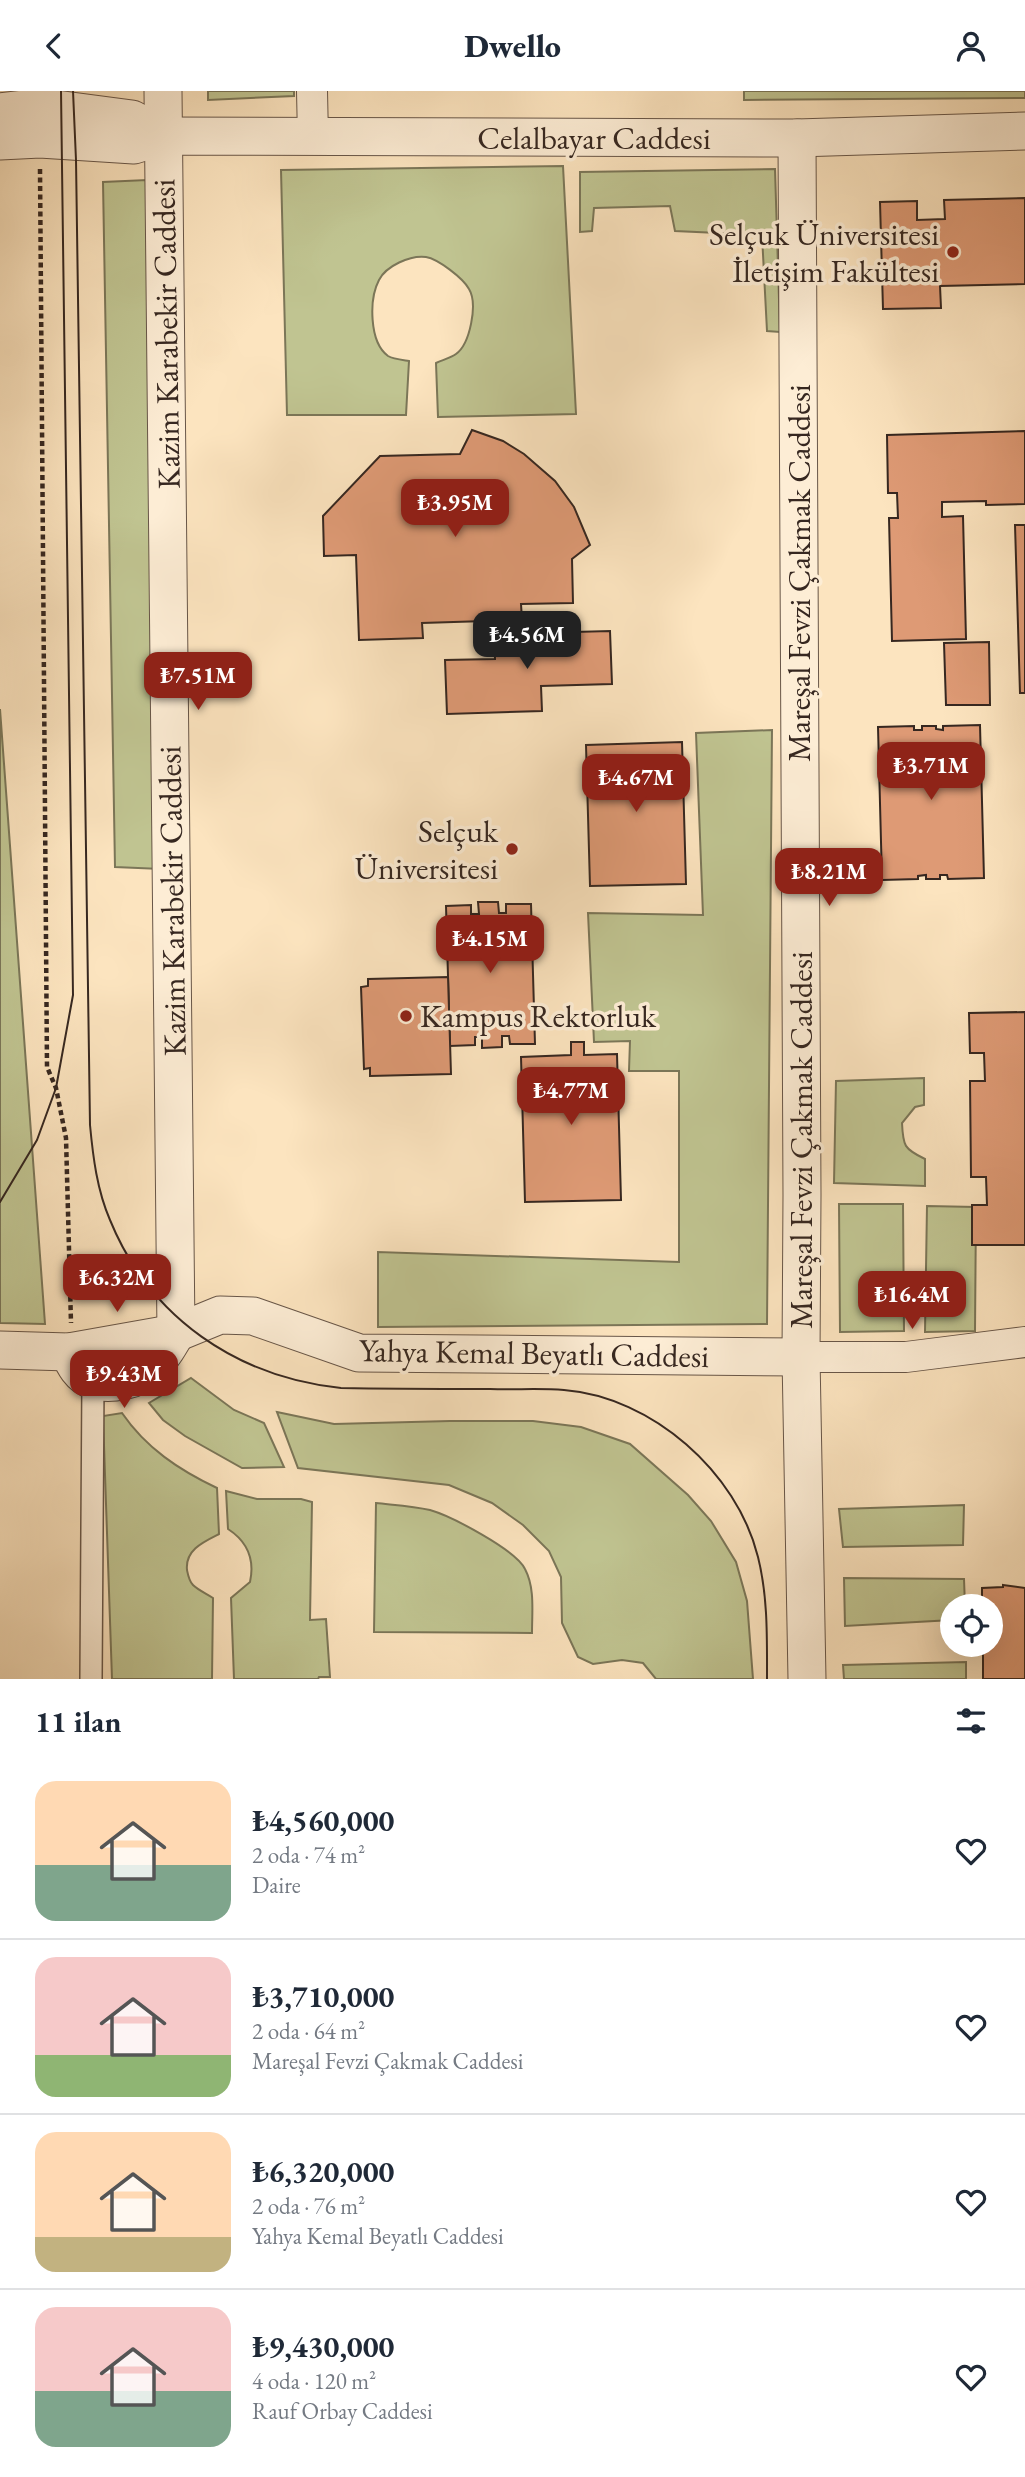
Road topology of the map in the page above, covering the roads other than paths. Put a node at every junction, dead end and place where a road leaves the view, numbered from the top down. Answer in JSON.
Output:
{"nodes":[{"id":1,"x":163,"y":91,"type":"edge"},
{"id":2,"x":312,"y":91,"type":"edge"},
{"id":3,"x":0,"y":112,"type":"edge"},
{"id":4,"x":1025,"y":131,"type":"edge"},
{"id":5,"x":163,"y":137,"type":"junction"},
{"id":6,"x":313,"y":137,"type":"junction"},
{"id":7,"x":797,"y":138,"type":"junction"},
{"id":8,"x":0,"y":141,"type":"edge"},
{"id":9,"x":176,"y":1333,"type":"junction"},
{"id":10,"x":1025,"y":1342,"type":"edge"},
{"id":11,"x":0,"y":1350,"type":"edge"},
{"id":12,"x":69,"y":1352,"type":"junction"},
{"id":13,"x":801,"y":1357,"type":"junction"},
{"id":14,"x":93,"y":1380,"type":"junction"},
{"id":15,"x":91,"y":1679,"type":"edge"},
{"id":16,"x":807,"y":1679,"type":"edge"}],
"edges":[{"from":1,"to":5,"type":"street","name":"Kazim Karabekir Caddesi"},
{"from":2,"to":6,"type":"street"},
{"from":3,"to":5,"type":"street"},
{"from":4,"to":7,"type":"street","name":"Celalbayar Caddesi"},
{"from":5,"to":6,"type":"street","name":"Celalbayar Caddesi"},
{"from":5,"to":8,"type":"street","name":"Celalbayar Caddesi"},
{"from":5,"to":9,"type":"street","name":"Kazim Karabekir Caddesi"},
{"from":6,"to":7,"type":"street","name":"Celalbayar Caddesi"},
{"from":7,"to":13,"type":"street","name":"Mareşal Fevzi Çakmak Caddesi"},
{"from":9,"to":12,"type":"street","name":"Yahya Kemal Beyatlı Caddesi"},
{"from":9,"to":13,"type":"street","name":"Yahya Kemal Beyatlı Caddesi"},
{"from":9,"to":14,"type":"street"},
{"from":10,"to":13,"type":"street"},
{"from":11,"to":12,"type":"street","name":"Yahya Kemal Beyatlı Caddesi"},
{"from":12,"to":14,"type":"street"},
{"from":13,"to":16,"type":"street","name":"Mareşal Fevzi Çakmak Caddesi"},
{"from":14,"to":15,"type":"street"}]}
